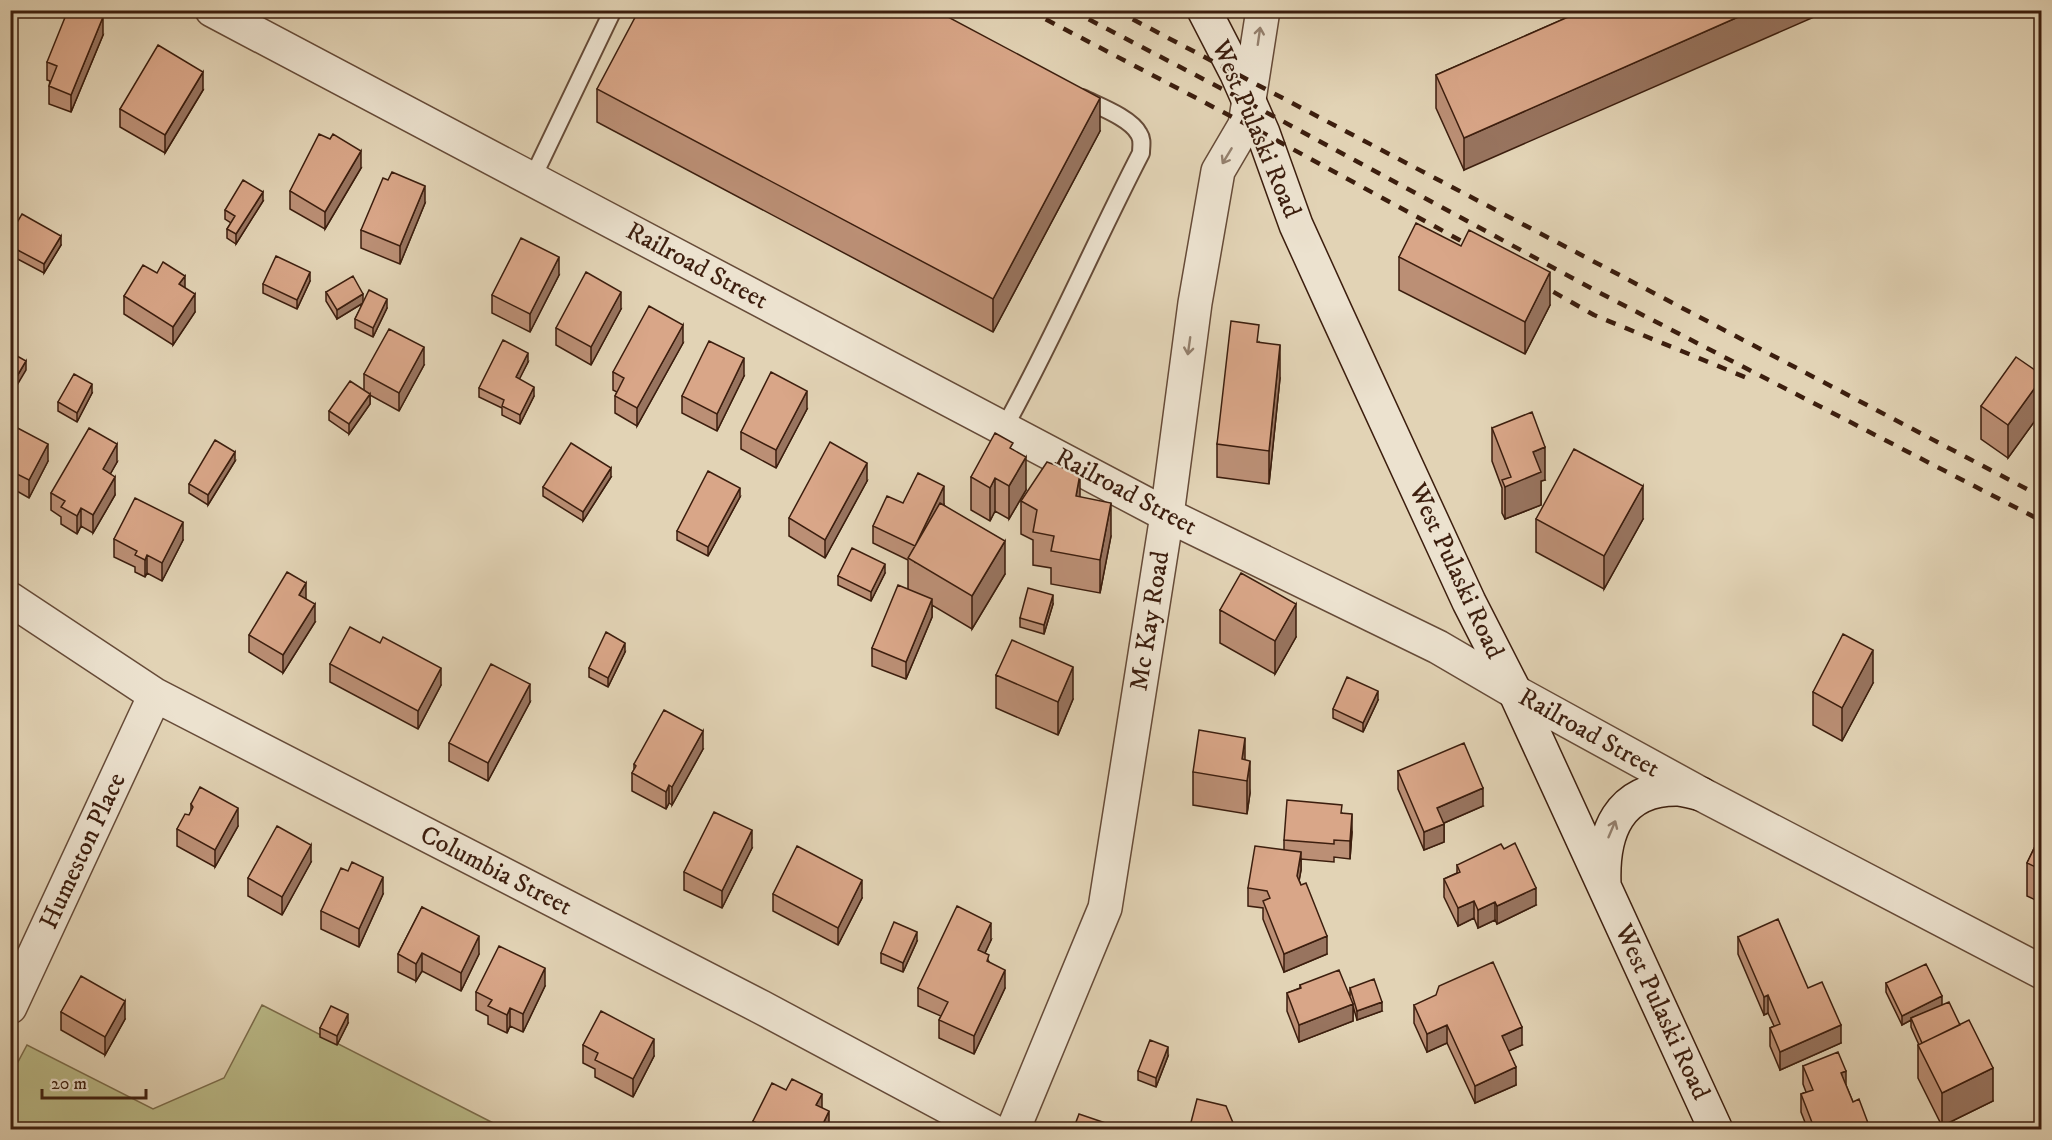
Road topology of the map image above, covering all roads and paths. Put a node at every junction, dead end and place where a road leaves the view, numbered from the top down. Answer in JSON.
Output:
{"nodes":[{"id":1,"x":212,"y":10,"type":"edge"},
{"id":2,"x":613,"y":10,"type":"edge"},
{"id":3,"x":1204,"y":10,"type":"edge"},
{"id":4,"x":1263,"y":10,"type":"edge"},
{"id":5,"x":1069,"y":91,"type":"edge"},
{"id":6,"x":1249,"y":103,"type":"junction"},
{"id":7,"x":532,"y":179,"type":"junction"},
{"id":8,"x":1004,"y":428,"type":"junction"},
{"id":9,"x":1167,"y":515,"type":"junction"},
{"id":10,"x":10,"y":599,"type":"edge"},
{"id":11,"x":1515,"y":692,"type":"junction"},
{"id":12,"x":155,"y":695,"type":"junction"},
{"id":13,"x":1701,"y":794,"type":"junction"},
{"id":14,"x":1604,"y":886,"type":"junction"},
{"id":15,"x":2042,"y":972,"type":"edge"},
{"id":16,"x":10,"y":1007,"type":"edge"},
{"id":17,"x":991,"y":1130,"type":"edge"},
{"id":18,"x":1013,"y":1130,"type":"edge"},
{"id":19,"x":1716,"y":1130,"type":"edge"}],
"edges":[{"from":1,"to":7,"type":"street","name":"Railroad Street"},
{"from":2,"to":7,"type":"lane"},
{"from":3,"to":6,"type":"street","name":"West Pulaski Road"},
{"from":6,"to":4,"type":"street","name":"Mc Kay Road","one_way":true},
{"from":5,"to":8,"type":"lane"},
{"from":6,"to":9,"type":"street","name":"Mc Kay Road","one_way":true},
{"from":6,"to":11,"type":"street","name":"West Pulaski Road"},
{"from":7,"to":8,"type":"street","name":"Railroad Street"},
{"from":8,"to":9,"type":"street","name":"Railroad Street"},
{"from":9,"to":11,"type":"street","name":"Railroad Street"},
{"from":9,"to":18,"type":"street","name":"Mc Kay Road"},
{"from":10,"to":12,"type":"street","name":"Columbia Street"},
{"from":11,"to":13,"type":"street","name":"Railroad Street"},
{"from":11,"to":14,"type":"street","name":"West Pulaski Road"},
{"from":12,"to":16,"type":"street","name":"Humeston Place"},
{"from":12,"to":17,"type":"street","name":"Columbia Street"},
{"from":14,"to":13,"type":"street","one_way":true},
{"from":13,"to":15,"type":"street","name":"Railroad Street"},
{"from":14,"to":19,"type":"street","name":"West Pulaski Road"}]}
